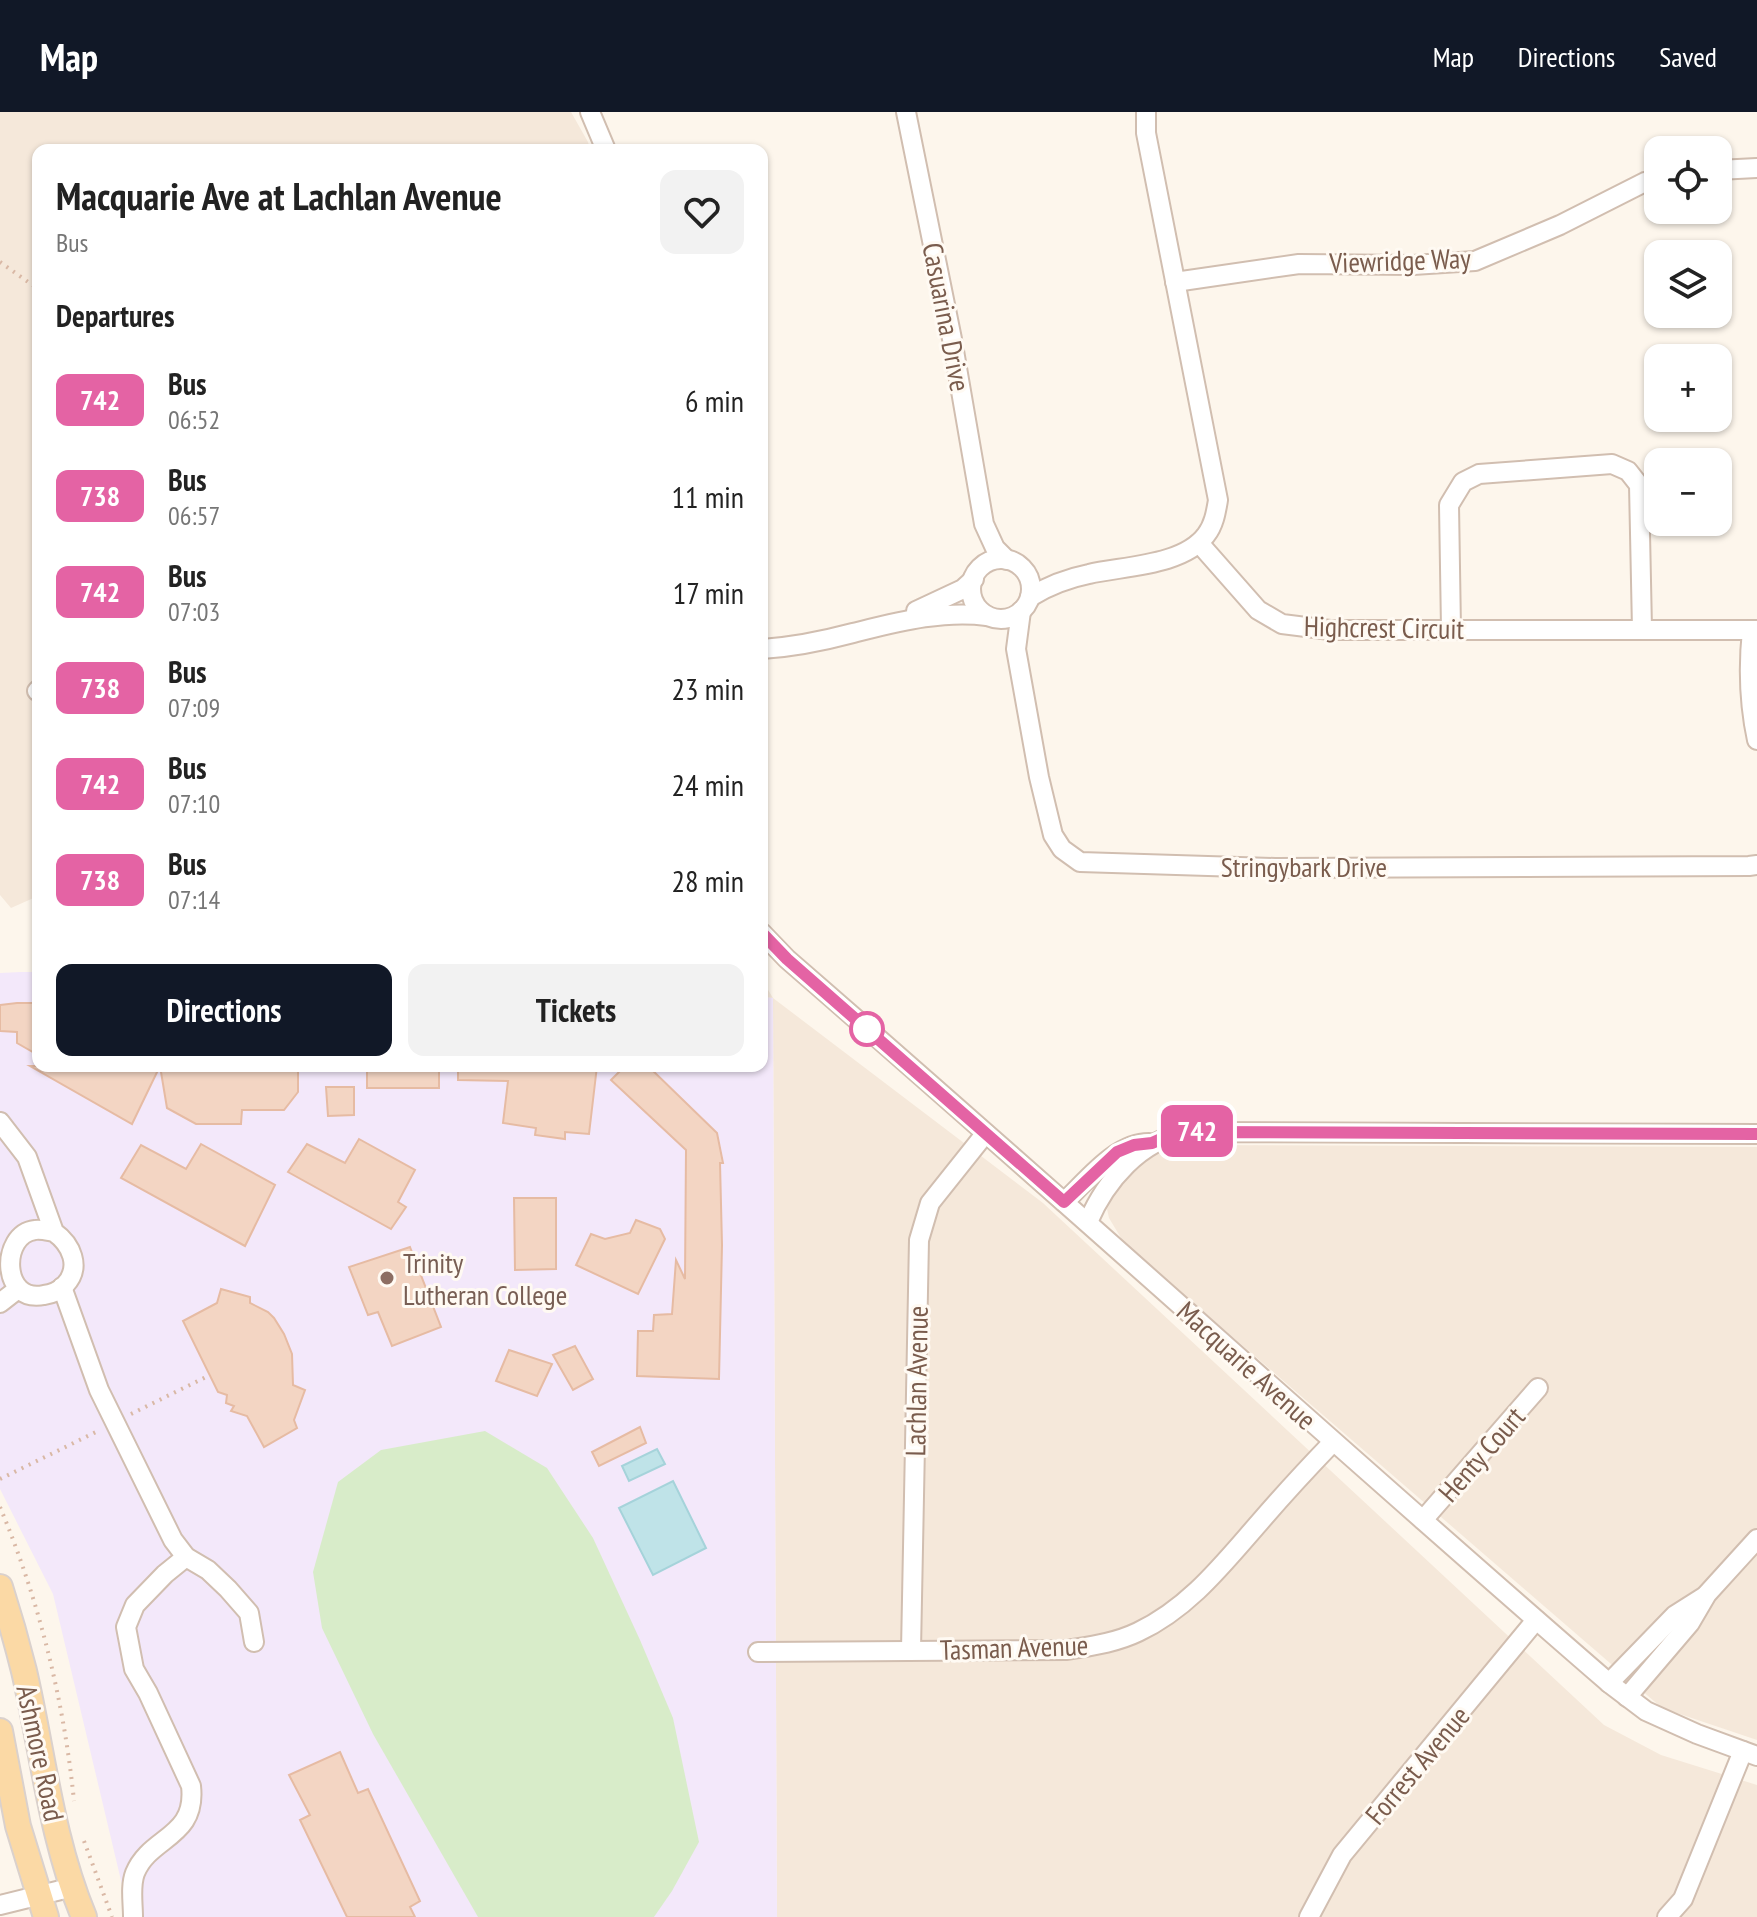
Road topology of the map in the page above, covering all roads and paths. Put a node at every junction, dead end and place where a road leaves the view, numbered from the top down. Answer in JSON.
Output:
{"nodes":[{"id":1,"x":590,"y":112,"type":"edge"},
{"id":2,"x":906,"y":112,"type":"edge"},
{"id":3,"x":1146,"y":112,"type":"edge"},
{"id":4,"x":603,"y":144,"type":"edge"},
{"id":5,"x":1757,"y":168,"type":"edge"},
{"id":6,"x":1732,"y":169,"type":"edge"},
{"id":7,"x":1644,"y":183,"type":"edge"},
{"id":8,"x":0,"y":262,"type":"edge"},
{"id":9,"x":1175,"y":282,"type":"junction"},
{"id":10,"x":32,"y":285,"type":"edge"},
{"id":11,"x":984,"y":524,"type":"junction"},
{"id":12,"x":1199,"y":543,"type":"junction"},
{"id":13,"x":1007,"y":560,"type":"junction"},
{"id":14,"x":1026,"y":572,"type":"junction"},
{"id":15,"x":1085,"y":574,"type":"junction"},
{"id":16,"x":976,"y":575,"type":"junction"},
{"id":17,"x":1026,"y":604,"type":"junction"},
{"id":18,"x":992,"y":617,"type":"junction"},
{"id":19,"x":876,"y":627,"type":"junction"},
{"id":20,"x":1451,"y":629,"type":"junction"},
{"id":21,"x":1642,"y":629,"type":"junction"},
{"id":22,"x":1755,"y":630,"type":"edge"},
{"id":23,"x":768,"y":648,"type":"edge"},
{"id":24,"x":1016,"y":649,"type":"junction"},
{"id":25,"x":1757,"y":740,"type":"edge"},
{"id":26,"x":1757,"y":865,"type":"edge"},
{"id":27,"x":768,"y":939,"type":"edge"},
{"id":28,"x":0,"y":1122,"type":"edge"},
{"id":29,"x":985,"y":1134,"type":"junction"},
{"id":30,"x":1757,"y":1134,"type":"edge"},
{"id":31,"x":1152,"y":1143,"type":"junction"},
{"id":32,"x":1064,"y":1202,"type":"junction"},
{"id":33,"x":1088,"y":1222,"type":"junction"},
{"id":34,"x":54,"y":1232,"type":"junction"},
{"id":35,"x":0,"y":1234,"type":"edge"},
{"id":36,"x":7,"y":1253,"type":"junction"},
{"id":37,"x":62,"y":1287,"type":"junction"},
{"id":38,"x":18,"y":1289,"type":"junction"},
{"id":39,"x":0,"y":1303,"type":"edge"},
{"id":40,"x":210,"y":1375,"type":"dead end"},
{"id":41,"x":1538,"y":1388,"type":"dead end"},
{"id":42,"x":114,"y":1422,"type":"junction"},
{"id":43,"x":1333,"y":1442,"type":"junction"},
{"id":44,"x":0,"y":1479,"type":"edge"},
{"id":45,"x":0,"y":1507,"type":"edge"},
{"id":46,"x":1423,"y":1520,"type":"junction"},
{"id":47,"x":1757,"y":1539,"type":"edge"},
{"id":48,"x":186,"y":1557,"type":"junction"},
{"id":49,"x":0,"y":1587,"type":"edge"},
{"id":50,"x":1707,"y":1594,"type":"junction"},
{"id":51,"x":1536,"y":1620,"type":"junction"},
{"id":52,"x":254,"y":1642,"type":"dead end"},
{"id":53,"x":911,"y":1650,"type":"junction"},
{"id":54,"x":758,"y":1652,"type":"dead end"},
{"id":55,"x":1609,"y":1683,"type":"junction"},
{"id":56,"x":1627,"y":1697,"type":"junction"},
{"id":57,"x":0,"y":1731,"type":"edge"},
{"id":58,"x":1750,"y":1754,"type":"edge"},
{"id":59,"x":75,"y":1812,"type":"dead end"},
{"id":60,"x":82,"y":1836,"type":"dead end"},
{"id":61,"x":73,"y":1887,"type":"junction"},
{"id":62,"x":0,"y":1905,"type":"edge"},
{"id":63,"x":42,"y":1907,"type":"edge"},
{"id":64,"x":84,"y":1917,"type":"edge"},
{"id":65,"x":112,"y":1917,"type":"edge"},
{"id":66,"x":133,"y":1917,"type":"edge"},
{"id":67,"x":1309,"y":1917,"type":"edge"},
{"id":68,"x":1667,"y":1917,"type":"edge"}],
"edges":[{"from":1,"to":4,"type":"street"},
{"from":2,"to":11,"type":"street","name":"Casuarina Drive"},
{"from":3,"to":9,"type":"street"},
{"from":5,"to":6,"type":"street"},
{"from":7,"to":9,"type":"street","name":"Viewridge Way"},
{"from":8,"to":10,"type":"path"},
{"from":9,"to":12,"type":"street"},
{"from":11,"to":13,"type":"street","name":"Casuarina Drive"},
{"from":11,"to":16,"type":"street","name":"Casuarina Drive"},
{"from":12,"to":15,"type":"street"},
{"from":12,"to":20,"type":"street","name":"Highcrest Circuit"},
{"from":13,"to":14,"type":"street"},
{"from":13,"to":16,"type":"street"},
{"from":14,"to":15,"type":"street"},
{"from":14,"to":17,"type":"street"},
{"from":15,"to":17,"type":"street"},
{"from":16,"to":18,"type":"street"},
{"from":16,"to":19,"type":"street"},
{"from":17,"to":18,"type":"street"},
{"from":17,"to":24,"type":"street","name":"Stringybark Drive"},
{"from":18,"to":19,"type":"street"},
{"from":18,"to":24,"type":"street","name":"Stringybark Drive"},
{"from":19,"to":23,"type":"street"},
{"from":20,"to":21,"type":"street","name":"Highcrest Circuit"},
{"from":20,"to":21,"type":"street"},
{"from":21,"to":22,"type":"street","name":"Highcrest Circuit"},
{"from":22,"to":25,"type":"street"},
{"from":24,"to":26,"type":"street","name":"Stringybark Drive"},
{"from":27,"to":29,"type":"street","name":"Macquarie Avenue"},
{"from":28,"to":34,"type":"street"},
{"from":29,"to":32,"type":"street","name":"Macquarie Avenue"},
{"from":29,"to":53,"type":"street","name":"Lachlan Avenue"},
{"from":30,"to":31,"type":"street"},
{"from":31,"to":32,"type":"street"},
{"from":31,"to":33,"type":"street"},
{"from":32,"to":33,"type":"street","name":"Macquarie Avenue"},
{"from":33,"to":43,"type":"street","name":"Macquarie Avenue"},
{"from":34,"to":36,"type":"street"},
{"from":34,"to":37,"type":"street"},
{"from":35,"to":36,"type":"street"},
{"from":36,"to":38,"type":"street"},
{"from":37,"to":38,"type":"street"},
{"from":37,"to":42,"type":"street"},
{"from":38,"to":39,"type":"street"},
{"from":40,"to":42,"type":"path"},
{"from":41,"to":46,"type":"street","name":"Henty Court"},
{"from":42,"to":44,"type":"path"},
{"from":42,"to":48,"type":"street"},
{"from":43,"to":46,"type":"street","name":"Macquarie Avenue"},
{"from":43,"to":53,"type":"street","name":"Tasman Avenue"},
{"from":45,"to":59,"type":"path"},
{"from":46,"to":51,"type":"street","name":"Macquarie Avenue"},
{"from":47,"to":50,"type":"street"},
{"from":48,"to":52,"type":"street"},
{"from":48,"to":66,"type":"street"},
{"from":49,"to":61,"type":"main road","name":"Ashmore Road"},
{"from":50,"to":55,"type":"street"},
{"from":50,"to":56,"type":"street"},
{"from":51,"to":55,"type":"street","name":"Macquarie Avenue"},
{"from":51,"to":67,"type":"street","name":"Forrest Avenue"},
{"from":53,"to":54,"type":"street","name":"Tasman Avenue"},
{"from":55,"to":56,"type":"street","name":"Macquarie Avenue"},
{"from":56,"to":58,"type":"street","name":"Macquarie Avenue"},
{"from":57,"to":63,"type":"main road","name":"Ashmore Road"},
{"from":58,"to":68,"type":"street"},
{"from":60,"to":65,"type":"path"},
{"from":61,"to":63,"type":"street"},
{"from":61,"to":64,"type":"main road","name":"Ashmore Road"},
{"from":62,"to":63,"type":"street"}]}
